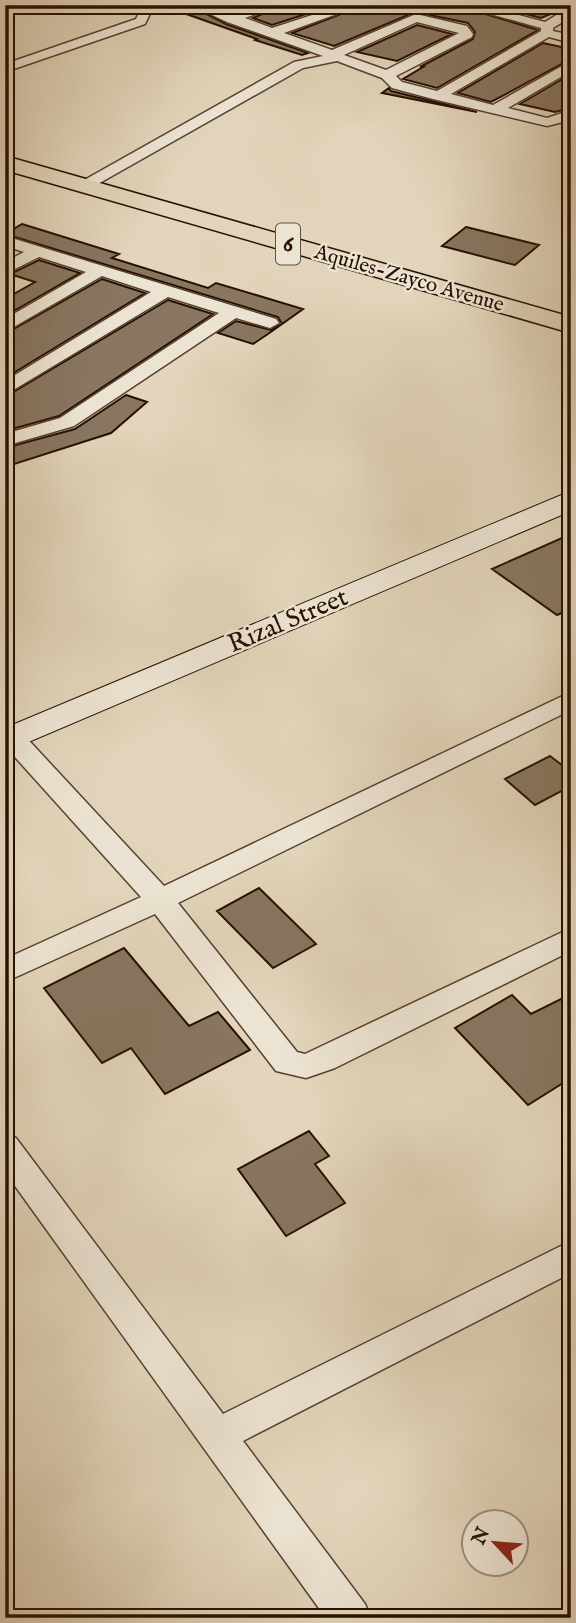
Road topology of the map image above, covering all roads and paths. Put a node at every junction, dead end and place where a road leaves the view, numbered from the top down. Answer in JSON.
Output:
{"nodes":[{"id":1,"x":148,"y":5,"type":"edge"},
{"id":2,"x":197,"y":5,"type":"edge"},
{"id":3,"x":274,"y":5,"type":"edge"},
{"id":4,"x":356,"y":5,"type":"edge"},
{"id":5,"x":464,"y":5,"type":"edge"},
{"id":6,"x":558,"y":5,"type":"edge"},
{"id":7,"x":231,"y":19,"type":"junction"},
{"id":8,"x":547,"y":30,"type":"junction"},
{"id":9,"x":271,"y":33,"type":"junction"},
{"id":10,"x":571,"y":39,"type":"edge"},
{"id":11,"x":329,"y":55,"type":"junction"},
{"id":12,"x":571,"y":65,"type":"edge"},
{"id":13,"x":5,"y":68,"type":"edge"},
{"id":14,"x":387,"y":75,"type":"junction"},
{"id":15,"x":438,"y":96,"type":"junction"},
{"id":16,"x":496,"y":110,"type":"junction"},
{"id":17,"x":571,"y":114,"type":"edge"},
{"id":18,"x":5,"y":163,"type":"edge"},
{"id":19,"x":85,"y":186,"type":"junction"},
{"id":20,"x":5,"y":241,"type":"edge"},
{"id":21,"x":38,"y":251,"type":"junction"},
{"id":22,"x":5,"y":269,"type":"edge"},
{"id":23,"x":99,"y":271,"type":"junction"},
{"id":24,"x":165,"y":291,"type":"junction"},
{"id":25,"x":233,"y":312,"type":"junction"},
{"id":26,"x":270,"y":324,"type":"dead end"},
{"id":27,"x":571,"y":325,"type":"edge"},
{"id":28,"x":5,"y":327,"type":"edge"},
{"id":29,"x":5,"y":389,"type":"edge"},
{"id":30,"x":5,"y":440,"type":"edge"},
{"id":31,"x":571,"y":500,"type":"edge"},
{"id":32,"x":571,"y":700,"type":"edge"},
{"id":33,"x":9,"y":740,"type":"edge"},
{"id":34,"x":160,"y":900,"type":"junction"},
{"id":35,"x":571,"y":938,"type":"edge"},
{"id":36,"x":5,"y":971,"type":"edge"},
{"id":37,"x":5,"y":1147,"type":"edge"},
{"id":38,"x":571,"y":1256,"type":"edge"},
{"id":39,"x":218,"y":1434,"type":"junction"},
{"id":40,"x":351,"y":1618,"type":"edge"}],
"edges":[{"from":1,"to":13,"type":"street"},
{"from":2,"to":7,"type":"street"},
{"from":3,"to":7,"type":"street"},
{"from":4,"to":9,"type":"street"},
{"from":5,"to":8,"type":"street"},
{"from":6,"to":8,"type":"street"},
{"from":7,"to":9,"type":"street"},
{"from":8,"to":10,"type":"street"},
{"from":8,"to":15,"type":"street"},
{"from":9,"to":11,"type":"street"},
{"from":11,"to":14,"type":"street"},
{"from":11,"to":14,"type":"street"},
{"from":11,"to":19,"type":"street"},
{"from":12,"to":16,"type":"street"},
{"from":14,"to":15,"type":"street"},
{"from":15,"to":16,"type":"street"},
{"from":16,"to":17,"type":"street"},
{"from":18,"to":19,"type":"highway","name":"Aquiles-Zayco Avenue","number":"6"},
{"from":19,"to":27,"type":"highway","name":"Aquiles-Zayco Avenue","number":"6"},
{"from":20,"to":21,"type":"street"},
{"from":21,"to":22,"type":"street"},
{"from":21,"to":23,"type":"street"},
{"from":23,"to":24,"type":"street"},
{"from":23,"to":28,"type":"street"},
{"from":24,"to":25,"type":"street"},
{"from":24,"to":29,"type":"street"},
{"from":25,"to":26,"type":"street"},
{"from":25,"to":30,"type":"street"},
{"from":31,"to":33,"type":"main road","name":"Rizal Street"},
{"from":32,"to":34,"type":"street"},
{"from":33,"to":34,"type":"street"},
{"from":34,"to":35,"type":"street"},
{"from":34,"to":36,"type":"street"},
{"from":37,"to":39,"type":"street"},
{"from":38,"to":39,"type":"street"},
{"from":39,"to":40,"type":"street"}]}
